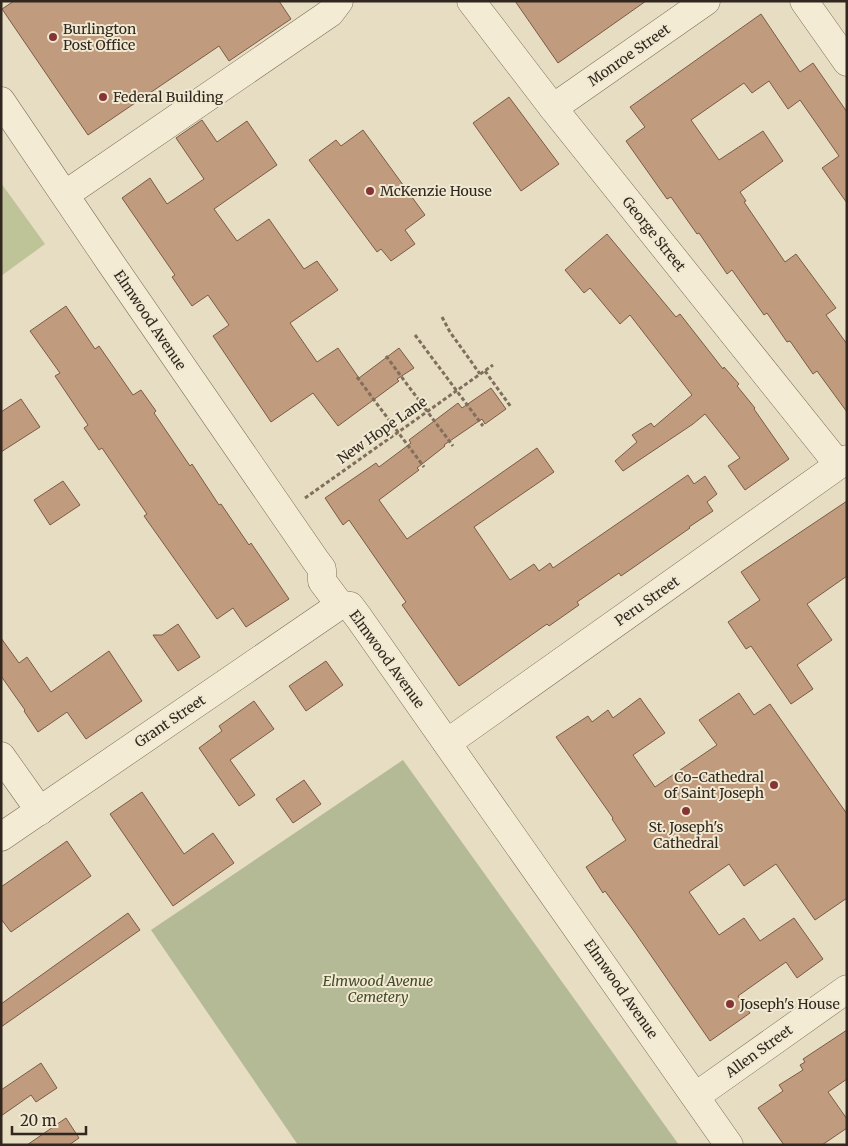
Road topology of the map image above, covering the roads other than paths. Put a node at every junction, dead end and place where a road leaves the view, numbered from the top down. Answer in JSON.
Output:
{"nodes":[{"id":1,"x":339,"y":1,"type":"edge"},
{"id":2,"x":470,"y":1,"type":"edge"},
{"id":3,"x":706,"y":1,"type":"edge"},
{"id":4,"x":804,"y":1,"type":"edge"},
{"id":5,"x":847,"y":62,"type":"edge"},
{"id":6,"x":1,"y":101,"type":"edge"},
{"id":7,"x":553,"y":108,"type":"junction"},
{"id":8,"x":66,"y":194,"type":"junction"},
{"id":9,"x":843,"y":461,"type":"edge"},
{"id":10,"x":340,"y":605,"type":"junction"},
{"id":11,"x":447,"y":743,"type":"junction"},
{"id":12,"x":1,"y":756,"type":"edge"},
{"id":13,"x":40,"y":811,"type":"junction"},
{"id":14,"x":1,"y":837,"type":"edge"},
{"id":15,"x":847,"y":989,"type":"edge"},
{"id":16,"x":696,"y":1096,"type":"junction"},
{"id":17,"x":729,"y":1145,"type":"edge"}],
"edges":[{"from":1,"to":8,"type":"street"},
{"from":2,"to":7,"type":"street","name":"George Street"},
{"from":3,"to":7,"type":"street","name":"Monroe Street"},
{"from":4,"to":5,"type":"street"},
{"from":6,"to":8,"type":"street","name":"Elmwood Avenue"},
{"from":7,"to":9,"type":"street","name":"George Street"},
{"from":8,"to":10,"type":"street","name":"Elmwood Avenue"},
{"from":9,"to":11,"type":"street","name":"Peru Street"},
{"from":10,"to":11,"type":"street","name":"Elmwood Avenue"},
{"from":10,"to":13,"type":"street","name":"Grant Street"},
{"from":11,"to":16,"type":"street","name":"Elmwood Avenue"},
{"from":12,"to":13,"type":"street"},
{"from":13,"to":14,"type":"street","name":"Grant Street"},
{"from":15,"to":16,"type":"street","name":"Allen Street"},
{"from":16,"to":17,"type":"street","name":"Elmwood Avenue"}]}
